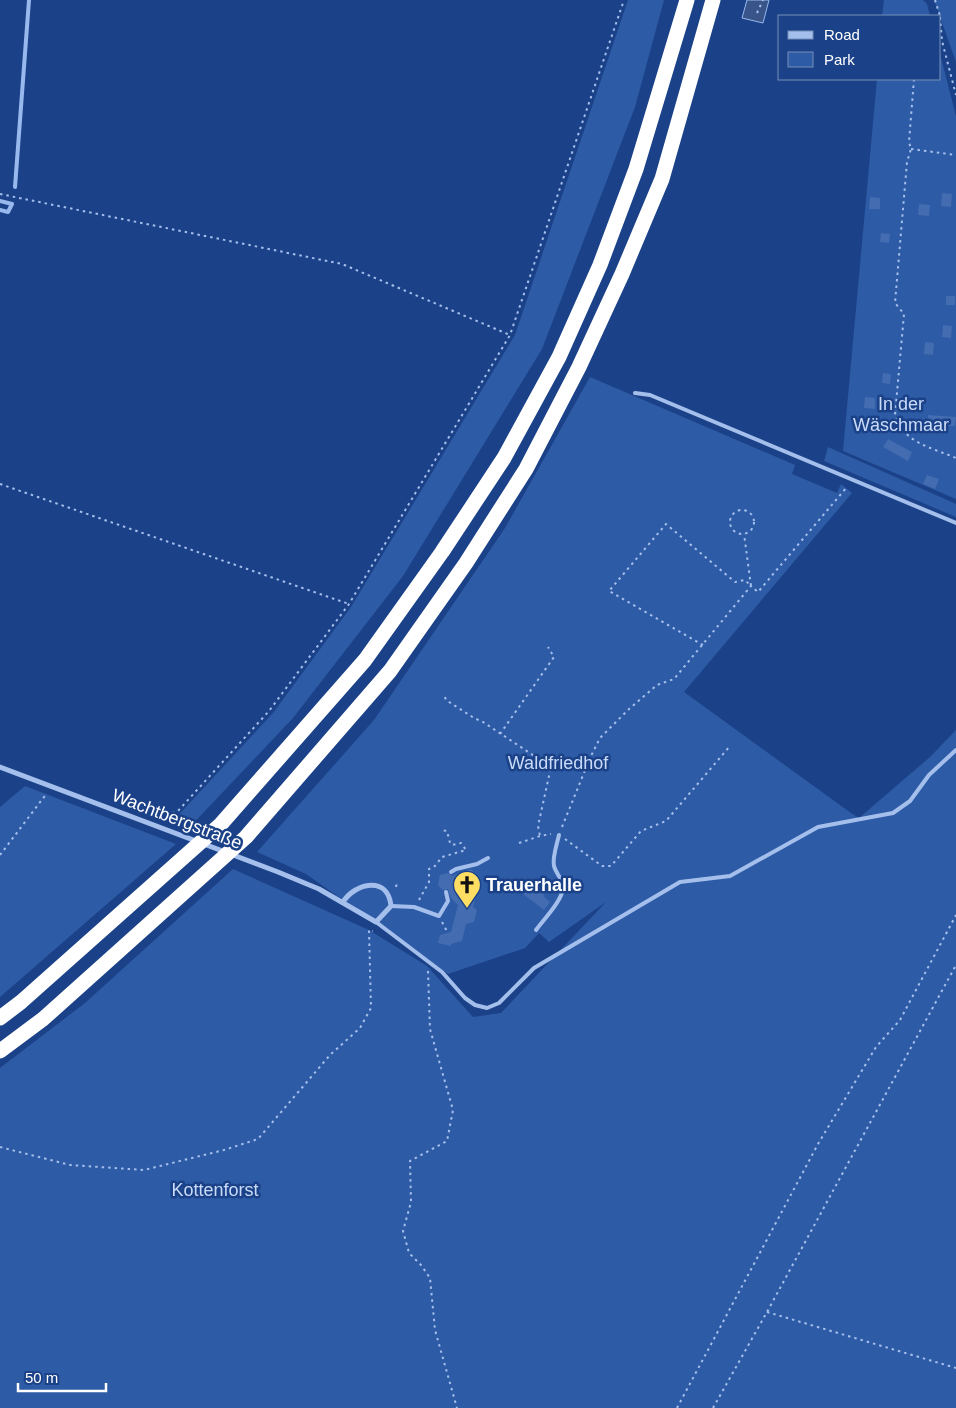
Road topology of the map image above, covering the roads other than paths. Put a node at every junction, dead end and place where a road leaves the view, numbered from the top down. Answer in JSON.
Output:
{"nodes":[{"id":1,"x":687,"y":0,"type":"edge"},
{"id":2,"x":713,"y":0,"type":"edge"},
{"id":3,"x":635,"y":393,"type":"dead end"},
{"id":4,"x":956,"y":524,"type":"edge"},
{"id":5,"x":956,"y":750,"type":"edge"},
{"id":6,"x":0,"y":767,"type":"edge"},
{"id":7,"x":559,"y":836,"type":"road end"},
{"id":8,"x":488,"y":858,"type":"dead end"},
{"id":9,"x":451,"y":872,"type":"dead end"},
{"id":10,"x":446,"y":892,"type":"dead end"},
{"id":11,"x":343,"y":902,"type":"junction"},
{"id":12,"x":390,"y":906,"type":"junction"},
{"id":13,"x":376,"y":922,"type":"junction"},
{"id":14,"x":536,"y":930,"type":"dead end"},
{"id":15,"x":0,"y":1018,"type":"edge"},
{"id":16,"x":0,"y":1051,"type":"edge"}],
"edges":[{"from":1,"to":15,"type":"highway"},
{"from":2,"to":16,"type":"highway"},
{"from":3,"to":4,"type":"lane"},
{"from":5,"to":13,"type":"lane","name":"Wachtbergstraße"},
{"from":6,"to":11,"type":"street","name":"Wachtbergstraße"},
{"from":7,"to":14,"type":"lane"},
{"from":8,"to":9,"type":"lane"},
{"from":10,"to":12,"type":"lane"},
{"from":11,"to":12,"type":"street"},
{"from":11,"to":13,"type":"street","name":"Wachtbergstraße"},
{"from":12,"to":13,"type":"street"}]}
